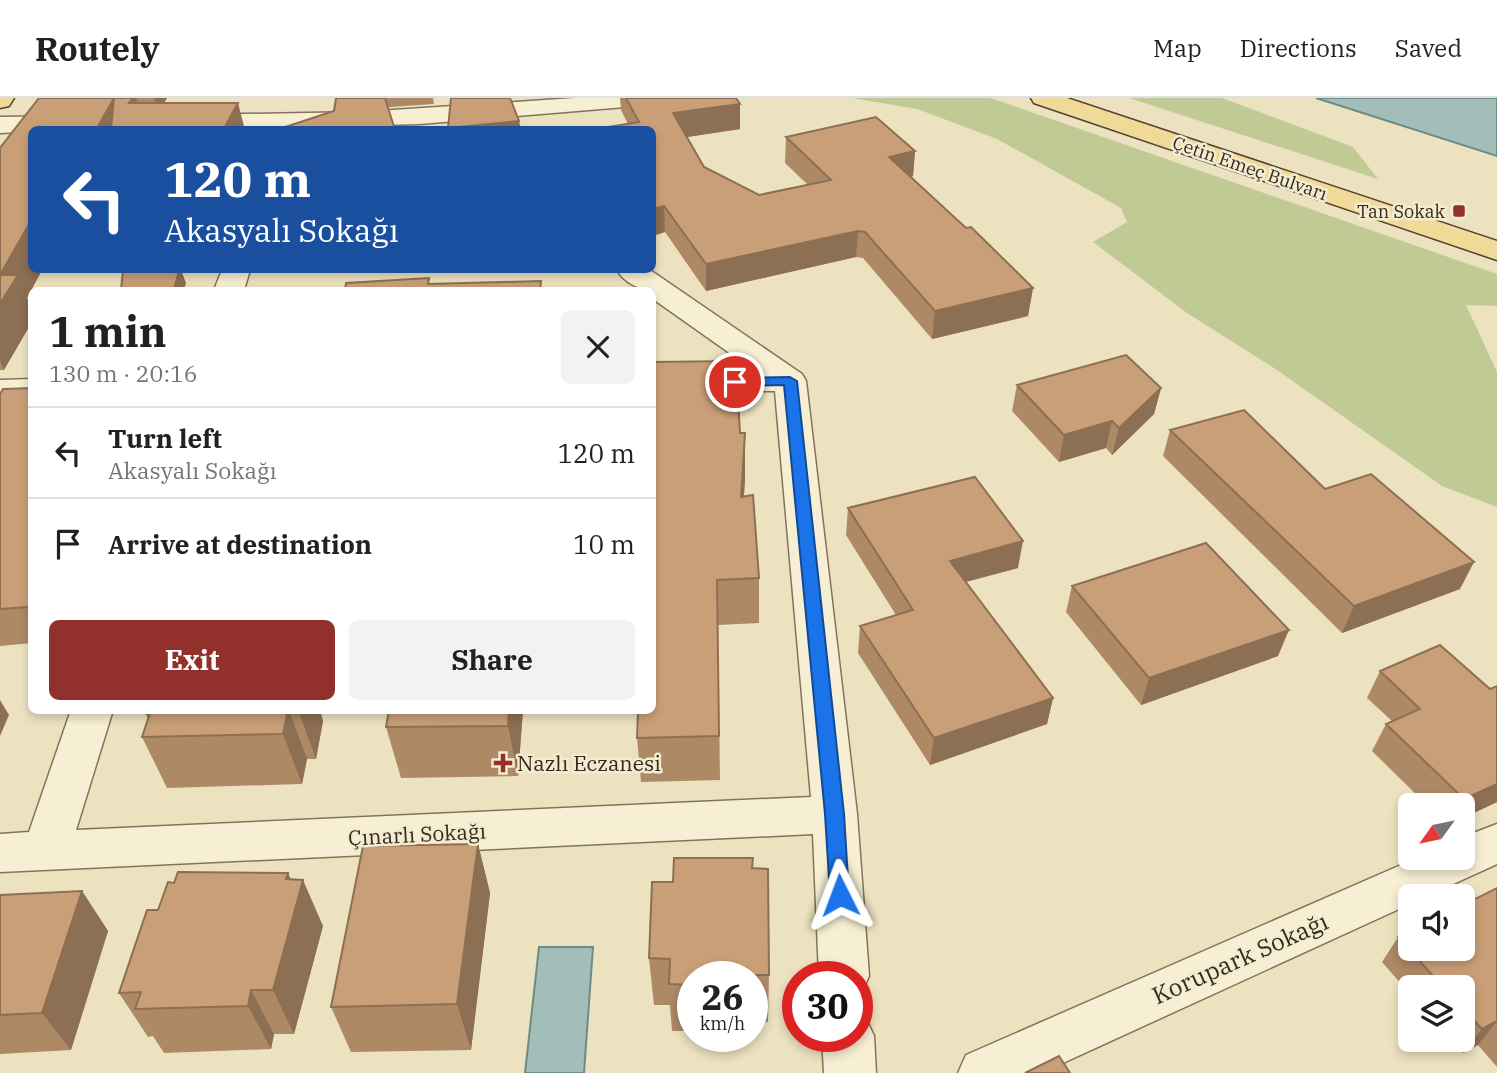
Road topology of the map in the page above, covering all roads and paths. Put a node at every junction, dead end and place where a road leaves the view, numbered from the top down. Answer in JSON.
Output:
{"nodes":[{"id":1,"x":296,"y":98,"type":"edge"},
{"id":2,"x":649,"y":98,"type":"edge"},
{"id":3,"x":1043,"y":98,"type":"edge"},
{"id":4,"x":491,"y":104,"type":"edge"},
{"id":5,"x":552,"y":119,"type":"edge"},
{"id":6,"x":91,"y":124,"type":"edge"},
{"id":7,"x":160,"y":124,"type":"edge"},
{"id":8,"x":0,"y":125,"type":"edge"},
{"id":9,"x":283,"y":126,"type":"edge"},
{"id":10,"x":1497,"y":251,"type":"edge"},
{"id":11,"x":635,"y":273,"type":"edge"},
{"id":12,"x":655,"y":287,"type":"edge"},
{"id":13,"x":656,"y":287,"type":"edge"},
{"id":14,"x":790,"y":381,"type":"junction"},
{"id":15,"x":656,"y":382,"type":"edge"},
{"id":16,"x":28,"y":389,"type":"edge"},
{"id":17,"x":0,"y":390,"type":"edge"},
{"id":18,"x":91,"y":714,"type":"edge"},
{"id":19,"x":835,"y":814,"type":"junction"},
{"id":20,"x":1497,"y":844,"type":"edge"},
{"id":21,"x":46,"y":851,"type":"junction"},
{"id":22,"x":0,"y":853,"type":"edge"},
{"id":23,"x":843,"y":961,"type":"edge"},
{"id":24,"x":849,"y":1052,"type":"edge"},
{"id":25,"x":850,"y":1073,"type":"edge"},
{"id":26,"x":984,"y":1073,"type":"edge"}],
"edges":[{"from":1,"to":9,"type":"street"},
{"from":2,"to":5,"type":"street"},
{"from":3,"to":10,"type":"main road","name":"Çetin Emeç Bulvarı"},
{"from":4,"to":5,"type":"street"},
{"from":4,"to":9,"type":"street"},
{"from":6,"to":8,"type":"street"},
{"from":7,"to":9,"type":"street"},
{"from":11,"to":12,"type":"street"},
{"from":13,"to":14,"type":"street"},
{"from":14,"to":15,"type":"street"},
{"from":14,"to":19,"type":"street"},
{"from":16,"to":17,"type":"street"},
{"from":18,"to":21,"type":"street"},
{"from":19,"to":21,"type":"street","name":"Çınarlı Sokağı"},
{"from":19,"to":23,"type":"street"},
{"from":20,"to":26,"type":"street","name":"Korupark Sokağı"},
{"from":21,"to":22,"type":"street","name":"Çınarlı Sokağı"},
{"from":24,"to":25,"type":"street"}]}
